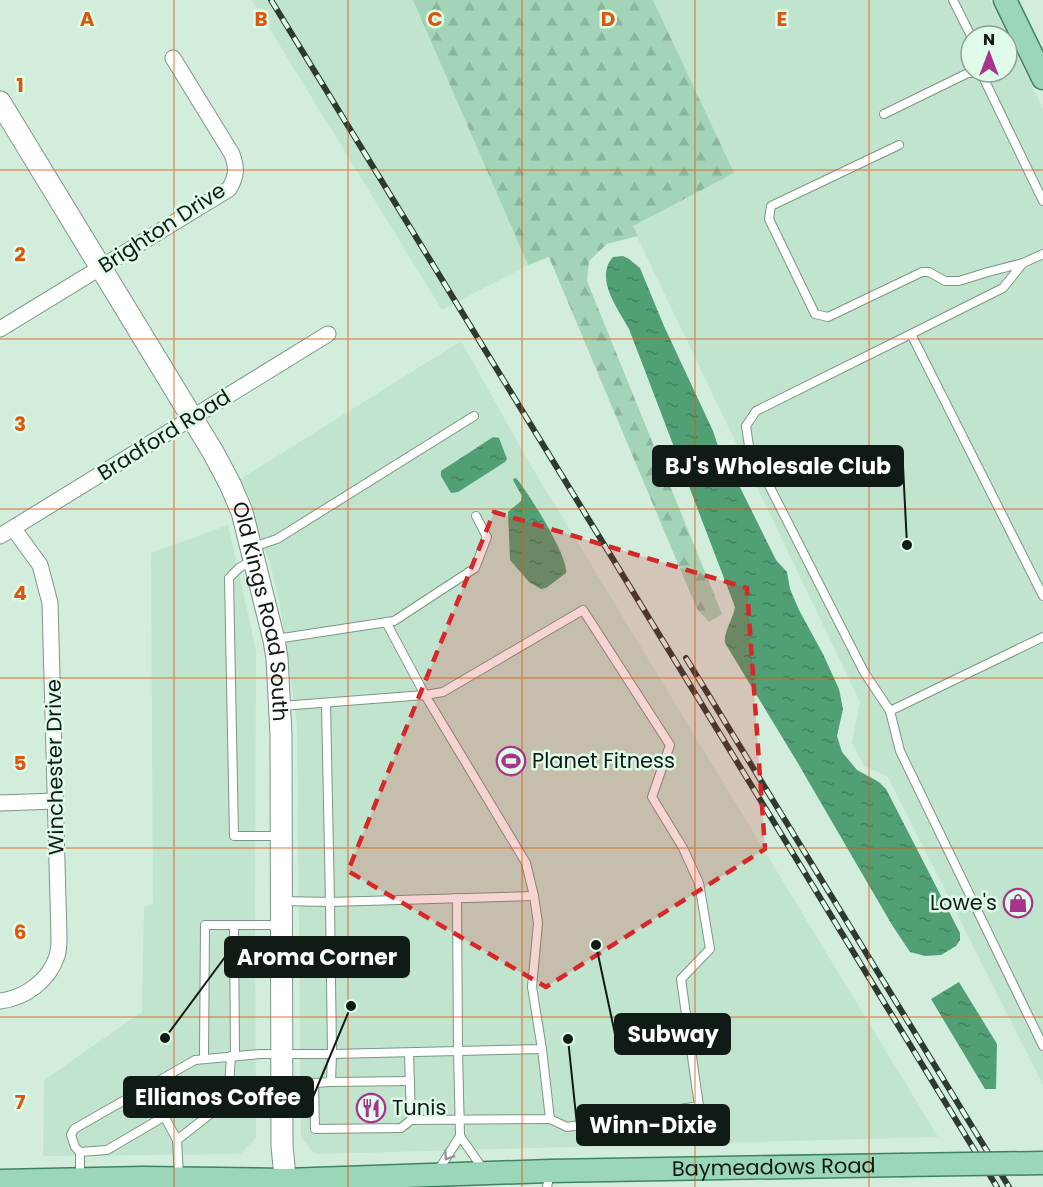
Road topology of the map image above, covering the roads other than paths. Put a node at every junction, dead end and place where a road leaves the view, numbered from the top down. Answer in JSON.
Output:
{"nodes":[{"id":1,"x":953,"y":0,"type":"edge"},
{"id":2,"x":1005,"y":0,"type":"edge"},
{"id":3,"x":965,"y":24,"type":"edge"},
{"id":4,"x":173,"y":58,"type":"dead end"},
{"id":5,"x":1043,"y":78,"type":"edge"},
{"id":6,"x":884,"y":114,"type":"dead end"},
{"id":7,"x":3,"y":115,"type":"edge"},
{"id":8,"x":899,"y":145,"type":"dead end"},
{"id":9,"x":1043,"y":201,"type":"edge"},
{"id":10,"x":1043,"y":254,"type":"edge"},
{"id":11,"x":1023,"y":263,"type":"junction"},
{"id":12,"x":101,"y":267,"type":"junction"},
{"id":13,"x":0,"y":329,"type":"edge"},
{"id":14,"x":328,"y":334,"type":"dead end"},
{"id":15,"x":911,"y":334,"type":"junction"},
{"id":16,"x":474,"y":416,"type":"dead end"},
{"id":17,"x":193,"y":417,"type":"junction"},
{"id":18,"x":476,"y":516,"type":"dead end"},
{"id":19,"x":7,"y":532,"type":"edge"},
{"id":20,"x":253,"y":553,"type":"junction"},
{"id":21,"x":1039,"y":580,"type":"edge"},
{"id":22,"x":1043,"y":596,"type":"edge"},
{"id":23,"x":386,"y":622,"type":"junction"},
{"id":24,"x":1043,"y":637,"type":"edge"},
{"id":25,"x":274,"y":640,"type":"junction"},
{"id":26,"x":425,"y":695,"type":"junction"},
{"id":27,"x":326,"y":703,"type":"junction"},
{"id":28,"x":279,"y":706,"type":"junction"},
{"id":29,"x":890,"y":711,"type":"junction"},
{"id":30,"x":56,"y":801,"type":"junction"},
{"id":31,"x":0,"y":803,"type":"edge"},
{"id":32,"x":281,"y":836,"type":"junction"},
{"id":33,"x":534,"y":897,"type":"junction"},
{"id":34,"x":457,"y":898,"type":"junction"},
{"id":35,"x":282,"y":901,"type":"junction"},
{"id":36,"x":330,"y":902,"type":"junction"},
{"id":37,"x":234,"y":925,"type":"junction"},
{"id":38,"x":282,"y":925,"type":"junction"},
{"id":39,"x":0,"y":1001,"type":"edge"},
{"id":40,"x":1043,"y":1046,"type":"edge"},
{"id":41,"x":542,"y":1049,"type":"junction"},
{"id":42,"x":458,"y":1051,"type":"junction"},
{"id":43,"x":409,"y":1053,"type":"junction"},
{"id":44,"x":282,"y":1054,"type":"junction"},
{"id":45,"x":332,"y":1054,"type":"junction"},
{"id":46,"x":233,"y":1056,"type":"junction"},
{"id":47,"x":204,"y":1058,"type":"junction"},
{"id":48,"x":410,"y":1081,"type":"junction"},
{"id":49,"x":331,"y":1082,"type":"junction"},
{"id":50,"x":148,"y":1086,"type":"junction"},
{"id":51,"x":282,"y":1108,"type":"junction"},
{"id":52,"x":314,"y":1108,"type":"junction"},
{"id":53,"x":165,"y":1116,"type":"junction"},
{"id":54,"x":459,"y":1119,"type":"junction"},
{"id":55,"x":550,"y":1119,"type":"junction"},
{"id":56,"x":411,"y":1120,"type":"junction"},
{"id":57,"x":460,"y":1136,"type":"junction"},
{"id":58,"x":177,"y":1140,"type":"junction"},
{"id":59,"x":80,"y":1152,"type":"junction"},
{"id":60,"x":1043,"y":1163,"type":"edge"},
{"id":61,"x":486,"y":1174,"type":"junction"},
{"id":62,"x":435,"y":1175,"type":"junction"},
{"id":63,"x":179,"y":1179,"type":"junction"},
{"id":64,"x":549,"y":1179,"type":"edge"},
{"id":65,"x":80,"y":1180,"type":"junction"},
{"id":66,"x":0,"y":1181,"type":"edge"},
{"id":67,"x":154,"y":1183,"type":"edge"},
{"id":68,"x":286,"y":1184,"type":"edge"}],
"edges":[{"from":1,"to":3,"type":"lane"},
{"from":2,"to":5,"type":"main road"},
{"from":4,"to":12,"type":"street","name":"Brighton Drive"},
{"from":6,"to":9,"type":"lane"},
{"from":7,"to":12,"type":"street","name":"Old Kings Road South"},
{"from":8,"to":11,"type":"lane"},
{"from":10,"to":11,"type":"lane"},
{"from":11,"to":15,"type":"lane"},
{"from":12,"to":13,"type":"street","name":"Brighton Drive"},
{"from":12,"to":17,"type":"street","name":"Old Kings Road South"},
{"from":14,"to":17,"type":"street","name":"Bradford Road"},
{"from":15,"to":21,"type":"lane"},
{"from":15,"to":29,"type":"lane"},
{"from":16,"to":20,"type":"lane"},
{"from":17,"to":19,"type":"street","name":"Bradford Road"},
{"from":17,"to":20,"type":"street","name":"Old Kings Road South"},
{"from":18,"to":23,"type":"lane"},
{"from":19,"to":30,"type":"street","name":"Winchester Drive"},
{"from":20,"to":25,"type":"street","name":"Old Kings Road South"},
{"from":20,"to":32,"type":"lane"},
{"from":21,"to":22,"type":"lane"},
{"from":23,"to":25,"type":"lane"},
{"from":23,"to":26,"type":"lane"},
{"from":24,"to":29,"type":"lane"},
{"from":25,"to":28,"type":"street","name":"Old Kings Road South"},
{"from":26,"to":27,"type":"lane"},
{"from":26,"to":33,"type":"lane"},
{"from":26,"to":55,"type":"lane"},
{"from":27,"to":28,"type":"lane"},
{"from":27,"to":36,"type":"lane"},
{"from":28,"to":32,"type":"street","name":"Old Kings Road South"},
{"from":29,"to":40,"type":"lane"},
{"from":30,"to":31,"type":"street"},
{"from":30,"to":39,"type":"street","name":"Winchester Drive"},
{"from":32,"to":35,"type":"street","name":"Old Kings Road South"},
{"from":33,"to":34,"type":"lane"},
{"from":33,"to":41,"type":"lane"},
{"from":34,"to":36,"type":"lane"},
{"from":34,"to":42,"type":"lane"},
{"from":35,"to":36,"type":"lane"},
{"from":35,"to":38,"type":"street","name":"Old Kings Road South"},
{"from":36,"to":45,"type":"lane"},
{"from":37,"to":38,"type":"lane"},
{"from":37,"to":46,"type":"lane"},
{"from":37,"to":47,"type":"lane"},
{"from":38,"to":44,"type":"street","name":"Old Kings Road South"},
{"from":41,"to":42,"type":"lane"},
{"from":41,"to":55,"type":"lane"},
{"from":42,"to":43,"type":"lane"},
{"from":42,"to":54,"type":"lane"},
{"from":43,"to":45,"type":"lane"},
{"from":43,"to":48,"type":"lane"},
{"from":44,"to":45,"type":"lane"},
{"from":44,"to":46,"type":"lane"},
{"from":44,"to":51,"type":"street","name":"Old Kings Road South"},
{"from":45,"to":49,"type":"lane"},
{"from":46,"to":47,"type":"lane"},
{"from":46,"to":58,"type":"lane"},
{"from":47,"to":50,"type":"lane"},
{"from":48,"to":49,"type":"lane"},
{"from":48,"to":56,"type":"lane"},
{"from":49,"to":52,"type":"lane"},
{"from":50,"to":53,"type":"lane"},
{"from":50,"to":59,"type":"lane"},
{"from":51,"to":52,"type":"lane"},
{"from":51,"to":68,"type":"street","name":"Old Kings Road South"},
{"from":52,"to":56,"type":"lane"},
{"from":53,"to":58,"type":"lane"},
{"from":53,"to":59,"type":"lane"},
{"from":54,"to":55,"type":"lane"},
{"from":54,"to":56,"type":"lane"},
{"from":54,"to":57,"type":"lane"},
{"from":57,"to":61,"type":"lane"},
{"from":57,"to":62,"type":"lane","one_way":true},
{"from":58,"to":63,"type":"lane"},
{"from":59,"to":65,"type":"lane"},
{"from":60,"to":64,"type":"main road","name":"Baymeadows Road","bridge":true},
{"from":61,"to":62,"type":"main road","name":"Baymeadows Road"},
{"from":61,"to":64,"type":"main road","name":"Baymeadows Road"},
{"from":62,"to":68,"type":"main road","name":"Baymeadows Road"},
{"from":63,"to":67,"type":"main road","name":"Baymeadows Road"},
{"from":63,"to":68,"type":"main road","name":"Baymeadows Road"},
{"from":65,"to":66,"type":"main road","name":"Baymeadows Road"},
{"from":65,"to":67,"type":"main road","name":"Baymeadows Road"}]}
